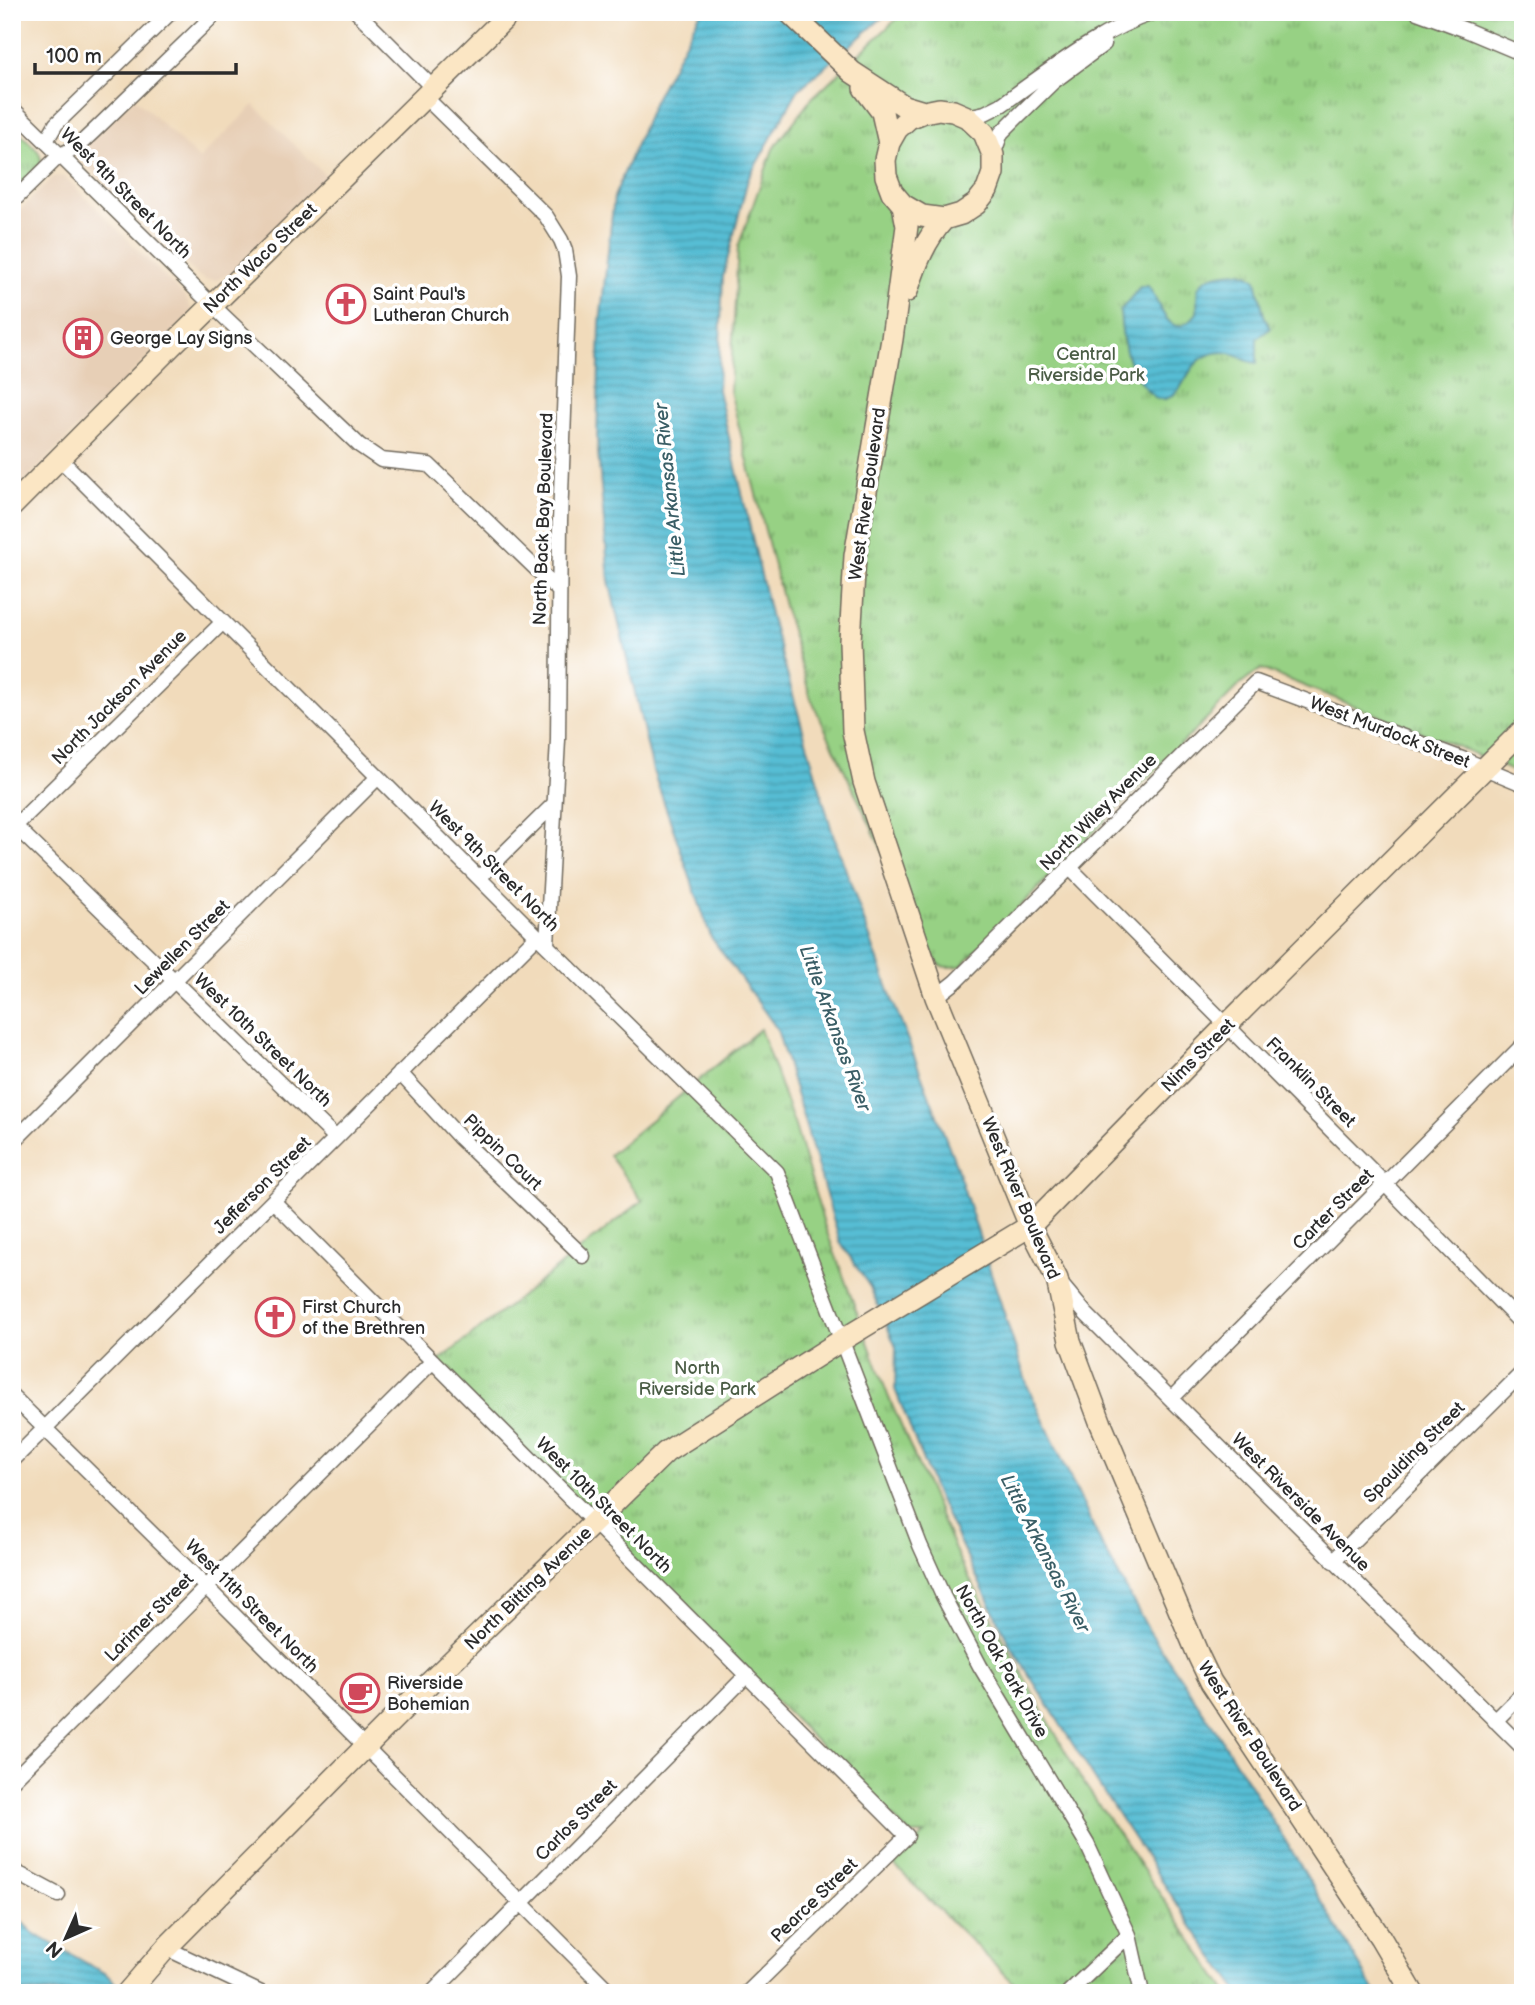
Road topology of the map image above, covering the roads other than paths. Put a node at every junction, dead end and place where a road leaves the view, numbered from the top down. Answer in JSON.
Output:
{"nodes":[{"id":1,"x":171,"y":12,"type":"edge"},
{"id":2,"x":217,"y":12,"type":"edge"},
{"id":3,"x":357,"y":12,"type":"edge"},
{"id":4,"x":511,"y":12,"type":"edge"},
{"id":5,"x":789,"y":12,"type":"edge"},
{"id":6,"x":1155,"y":12,"type":"edge"},
{"id":7,"x":1417,"y":12,"type":"edge"},
{"id":8,"x":1136,"y":19,"type":"junction"},
{"id":9,"x":1523,"y":54,"type":"edge"},
{"id":10,"x":852,"y":72,"type":"junction"},
{"id":11,"x":430,"y":93,"type":"junction"},
{"id":12,"x":12,"y":108,"type":"edge"},
{"id":13,"x":924,"y":112,"type":"junction"},
{"id":14,"x":967,"y":117,"type":"junction"},
{"id":15,"x":46,"y":141,"type":"junction"},
{"id":16,"x":889,"y":143,"type":"junction"},
{"id":17,"x":60,"y":155,"type":"junction"},
{"id":18,"x":993,"y":155,"type":"junction"},
{"id":19,"x":12,"y":202,"type":"edge"},
{"id":20,"x":903,"y":205,"type":"junction"},
{"id":21,"x":944,"y":219,"type":"junction"},
{"id":22,"x":212,"y":305,"type":"junction"},
{"id":23,"x":891,"y":339,"type":"junction"},
{"id":24,"x":60,"y":458,"type":"junction"},
{"id":25,"x":12,"y":506,"type":"edge"},
{"id":26,"x":559,"y":591,"type":"junction"},
{"id":27,"x":223,"y":622,"type":"junction"},
{"id":28,"x":1256,"y":682,"type":"joint"},
{"id":29,"x":1523,"y":730,"type":"edge"},
{"id":30,"x":1486,"y":768,"type":"junction"},
{"id":31,"x":378,"y":777,"type":"junction"},
{"id":32,"x":1523,"y":784,"type":"edge"},
{"id":33,"x":554,"y":804,"type":"junction"},
{"id":34,"x":13,"y":826,"type":"edge"},
{"id":35,"x":1069,"y":867,"type":"junction"},
{"id":36,"x":479,"y":878,"type":"junction"},
{"id":37,"x":542,"y":940,"type":"junction"},
{"id":38,"x":174,"y":981,"type":"junction"},
{"id":39,"x":936,"y":997,"type":"junction"},
{"id":40,"x":1227,"y":1025,"type":"junction"},
{"id":41,"x":1523,"y":1045,"type":"edge"},
{"id":42,"x":400,"y":1073,"type":"junction"},
{"id":43,"x":336,"y":1138,"type":"junction"},
{"id":44,"x":12,"y":1143,"type":"edge"},
{"id":45,"x":1385,"y":1184,"type":"junction"},
{"id":46,"x":273,"y":1201,"type":"junction"},
{"id":47,"x":1030,"y":1226,"type":"junction"},
{"id":48,"x":583,"y":1256,"type":"dead end"},
{"id":49,"x":1057,"y":1279,"type":"junction"},
{"id":50,"x":1523,"y":1325,"type":"edge"},
{"id":51,"x":842,"y":1340,"type":"junction"},
{"id":52,"x":433,"y":1362,"type":"junction"},
{"id":53,"x":1523,"y":1372,"type":"edge"},
{"id":54,"x":12,"y":1396,"type":"edge"},
{"id":55,"x":1171,"y":1399,"type":"junction"},
{"id":56,"x":45,"y":1428,"type":"junction"},
{"id":57,"x":12,"y":1461,"type":"edge"},
{"id":58,"x":594,"y":1523,"type":"junction"},
{"id":59,"x":1333,"y":1561,"type":"junction"},
{"id":60,"x":206,"y":1587,"type":"junction"},
{"id":61,"x":747,"y":1675,"type":"junction"},
{"id":62,"x":1523,"y":1693,"type":"edge"},
{"id":63,"x":1495,"y":1721,"type":"junction"},
{"id":64,"x":367,"y":1747,"type":"junction"},
{"id":65,"x":1523,"y":1748,"type":"edge"},
{"id":66,"x":12,"y":1781,"type":"edge"},
{"id":67,"x":907,"y":1836,"type":"joint"},
{"id":68,"x":12,"y":1867,"type":"edge"},
{"id":69,"x":58,"y":1895,"type":"dead end"},
{"id":70,"x":521,"y":1903,"type":"junction"},
{"id":71,"x":1129,"y":1935,"type":"junction"},
{"id":72,"x":166,"y":1948,"type":"junction"},
{"id":73,"x":127,"y":1993,"type":"edge"},
{"id":74,"x":261,"y":1993,"type":"edge"},
{"id":75,"x":432,"y":1993,"type":"edge"},
{"id":76,"x":611,"y":1993,"type":"edge"},
{"id":77,"x":747,"y":1993,"type":"edge"},
{"id":78,"x":1068,"y":1993,"type":"edge"},
{"id":79,"x":1142,"y":1993,"type":"edge"},
{"id":80,"x":1413,"y":1993,"type":"edge"}],
"edges":[{"from":1,"to":15,"type":"street"},
{"from":2,"to":17,"type":"street"},
{"from":3,"to":11,"type":"street"},
{"from":4,"to":11,"type":"street","name":"North Waco Street"},
{"from":5,"to":10,"type":"street"},
{"from":6,"to":8,"type":"street"},
{"from":7,"to":9,"type":"street"},
{"from":8,"to":14,"type":"street"},
{"from":8,"to":18,"type":"street"},
{"from":10,"to":13,"type":"street"},
{"from":10,"to":16,"type":"street"},
{"from":11,"to":22,"type":"street","name":"North Waco Street"},
{"from":11,"to":26,"type":"street","name":"North Back Bay Boulevard"},
{"from":12,"to":15,"type":"street","name":"West 9th Street North"},
{"from":13,"to":14,"type":"street"},
{"from":13,"to":16,"type":"street"},
{"from":14,"to":18,"type":"street"},
{"from":15,"to":17,"type":"street","name":"West 9th Street North"},
{"from":16,"to":20,"type":"street"},
{"from":17,"to":19,"type":"street"},
{"from":17,"to":22,"type":"street","name":"West 9th Street North"},
{"from":18,"to":21,"type":"street"},
{"from":20,"to":21,"type":"street"},
{"from":20,"to":23,"type":"street","name":"West River Boulevard"},
{"from":21,"to":23,"type":"street","name":"West River Boulevard"},
{"from":22,"to":24,"type":"street","name":"North Waco Street"},
{"from":22,"to":26,"type":"street","name":"West 9th Street North"},
{"from":23,"to":39,"type":"street","name":"West River Boulevard"},
{"from":24,"to":25,"type":"street","name":"North Waco Street"},
{"from":24,"to":27,"type":"street","name":"West 9th Street North"},
{"from":26,"to":33,"type":"street","name":"North Back Bay Boulevard"},
{"from":27,"to":31,"type":"street","name":"West 9th Street North"},
{"from":27,"to":34,"type":"street","name":"North Jackson Avenue"},
{"from":28,"to":30,"type":"street","name":"West Murdock Street"},
{"from":28,"to":35,"type":"street","name":"North Wiley Avenue"},
{"from":29,"to":30,"type":"street","name":"Nims Street"},
{"from":30,"to":32,"type":"street","name":"West Murdock Street"},
{"from":30,"to":40,"type":"street","name":"Nims Street"},
{"from":31,"to":36,"type":"street","name":"West 9th Street North"},
{"from":31,"to":38,"type":"street","name":"Lewellen Street"},
{"from":33,"to":36,"type":"street"},
{"from":33,"to":37,"type":"street","name":"North Back Bay Boulevard"},
{"from":34,"to":38,"type":"street","name":"West 10th Street North"},
{"from":35,"to":39,"type":"street","name":"North Wiley Avenue"},
{"from":35,"to":40,"type":"street","name":"Franklin Street"},
{"from":36,"to":37,"type":"street","name":"West 9th Street North"},
{"from":37,"to":42,"type":"street","name":"Jefferson Street"},
{"from":37,"to":51,"type":"street","name":"West 9th Street North"},
{"from":38,"to":43,"type":"street","name":"West 10th Street North"},
{"from":38,"to":44,"type":"street","name":"Lewellen Street"},
{"from":39,"to":47,"type":"street","name":"West River Boulevard"},
{"from":40,"to":45,"type":"street","name":"Franklin Street"},
{"from":40,"to":47,"type":"street","name":"Nims Street"},
{"from":41,"to":45,"type":"street","name":"Carter Street"},
{"from":42,"to":43,"type":"street","name":"Jefferson Street"},
{"from":42,"to":48,"type":"street","name":"Pippin Court"},
{"from":43,"to":46,"type":"street","name":"Jefferson Street"},
{"from":45,"to":50,"type":"street","name":"Franklin Street"},
{"from":45,"to":55,"type":"street","name":"Carter Street"},
{"from":46,"to":52,"type":"street","name":"West 10th Street North"},
{"from":46,"to":56,"type":"street","name":"Jefferson Street"},
{"from":47,"to":49,"type":"street","name":"West River Boulevard"},
{"from":47,"to":51,"type":"street","name":"Nims Street"},
{"from":49,"to":55,"type":"street","name":"West Riverside Avenue"},
{"from":49,"to":80,"type":"street","name":"West River Boulevard"},
{"from":51,"to":58,"type":"street","name":"North Bitting Avenue"},
{"from":51,"to":71,"type":"street","name":"North Oak Park Drive"},
{"from":52,"to":58,"type":"street","name":"West 10th Street North"},
{"from":52,"to":60,"type":"street","name":"Larimer Street"},
{"from":53,"to":59,"type":"street","name":"Spaulding Street"},
{"from":54,"to":56,"type":"street","name":"West 11th Street North"},
{"from":55,"to":59,"type":"street","name":"West Riverside Avenue"},
{"from":56,"to":57,"type":"street","name":"Jefferson Street"},
{"from":56,"to":60,"type":"street","name":"West 11th Street North"},
{"from":58,"to":61,"type":"street","name":"West 10th Street North"},
{"from":58,"to":64,"type":"street","name":"North Bitting Avenue"},
{"from":59,"to":63,"type":"street","name":"West Riverside Avenue"},
{"from":60,"to":64,"type":"street","name":"West 11th Street North"},
{"from":60,"to":66,"type":"street","name":"Larimer Street"},
{"from":61,"to":67,"type":"street","name":"West 10th Street North"},
{"from":61,"to":70,"type":"street","name":"Carlos Street"},
{"from":62,"to":63,"type":"street"},
{"from":63,"to":65,"type":"street","name":"West Riverside Avenue"},
{"from":64,"to":70,"type":"street","name":"West 11th Street North"},
{"from":64,"to":72,"type":"street","name":"North Bitting Avenue"},
{"from":67,"to":77,"type":"street","name":"Pearce Street"},
{"from":68,"to":69,"type":"street"},
{"from":70,"to":75,"type":"street","name":"Carlos Street"},
{"from":70,"to":76,"type":"street","name":"West 11th Street North"},
{"from":71,"to":78,"type":"street"},
{"from":71,"to":79,"type":"street","name":"North Oak Park Drive"},
{"from":72,"to":73,"type":"street","name":"North Bitting Avenue"},
{"from":72,"to":74,"type":"street"}]}
